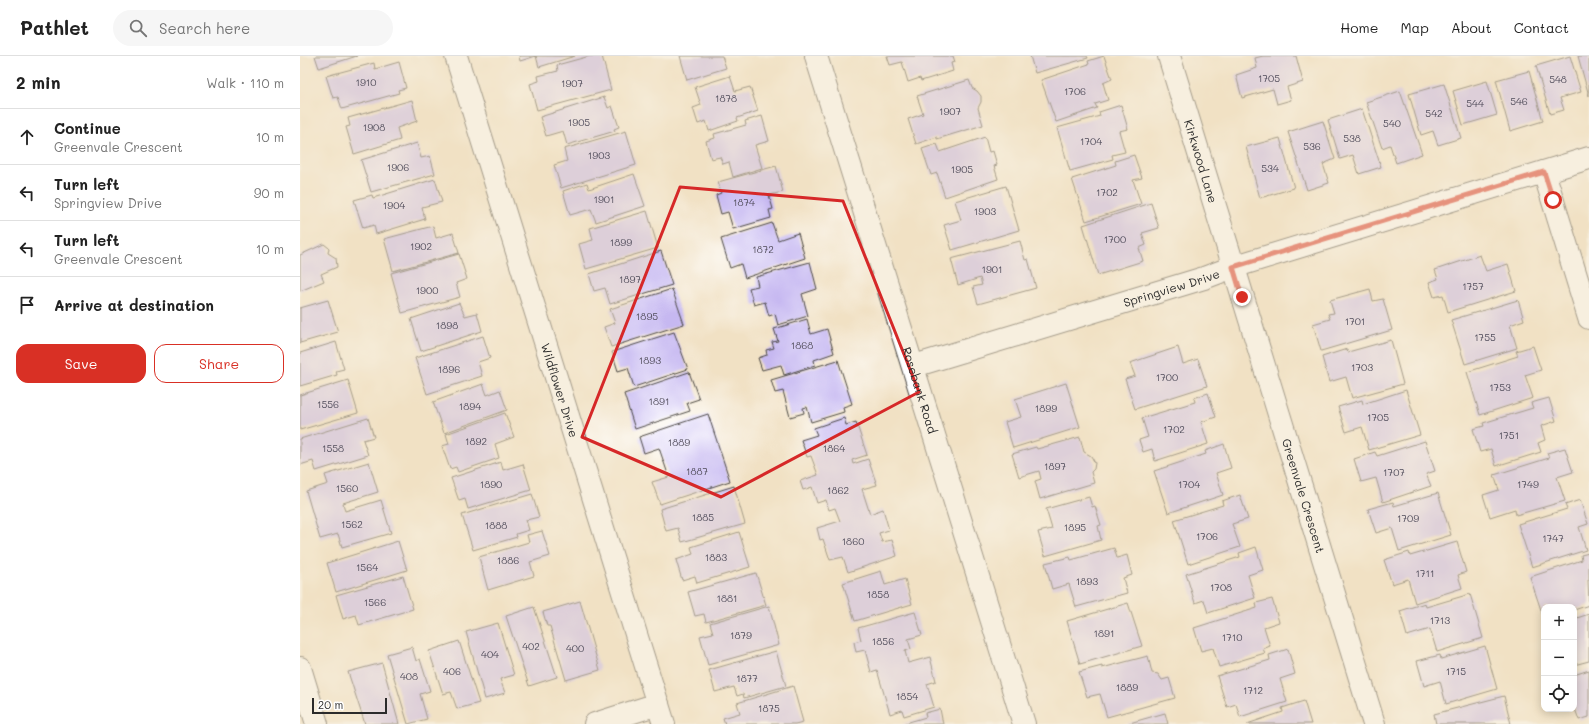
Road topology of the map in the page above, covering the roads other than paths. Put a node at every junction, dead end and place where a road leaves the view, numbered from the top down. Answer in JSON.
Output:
{"nodes":[{"id":1,"x":456,"y":56,"type":"edge"},
{"id":2,"x":816,"y":56,"type":"edge"},
{"id":3,"x":1169,"y":56,"type":"edge"},
{"id":4,"x":1589,"y":158,"type":"edge"},
{"id":5,"x":1544,"y":172,"type":"junction"},
{"id":6,"x":1233,"y":267,"type":"junction"},
{"id":7,"x":1589,"y":318,"type":"edge"},
{"id":8,"x":914,"y":366,"type":"junction"},
{"id":9,"x":300,"y":668,"type":"edge"},
{"id":10,"x":661,"y":714,"type":"edge"},
{"id":11,"x":317,"y":724,"type":"edge"},
{"id":12,"x":595,"y":724,"type":"edge"},
{"id":13,"x":1024,"y":724,"type":"edge"},
{"id":14,"x":1374,"y":724,"type":"edge"}],
"edges":[{"from":1,"to":10,"type":"street","name":"Wildflower Drive"},
{"from":2,"to":8,"type":"street","name":"Rosebank Road"},
{"from":3,"to":6,"type":"street","name":"Kirkwood Lane"},
{"from":4,"to":5,"type":"street","name":"Springview Drive"},
{"from":5,"to":6,"type":"street","name":"Springview Drive"},
{"from":5,"to":7,"type":"street"},
{"from":6,"to":8,"type":"street","name":"Springview Drive"},
{"from":6,"to":14,"type":"street","name":"Greenvale Crescent"},
{"from":8,"to":13,"type":"street","name":"Rosebank Road"},
{"from":9,"to":11,"type":"street"},
{"from":10,"to":12,"type":"street"}]}
